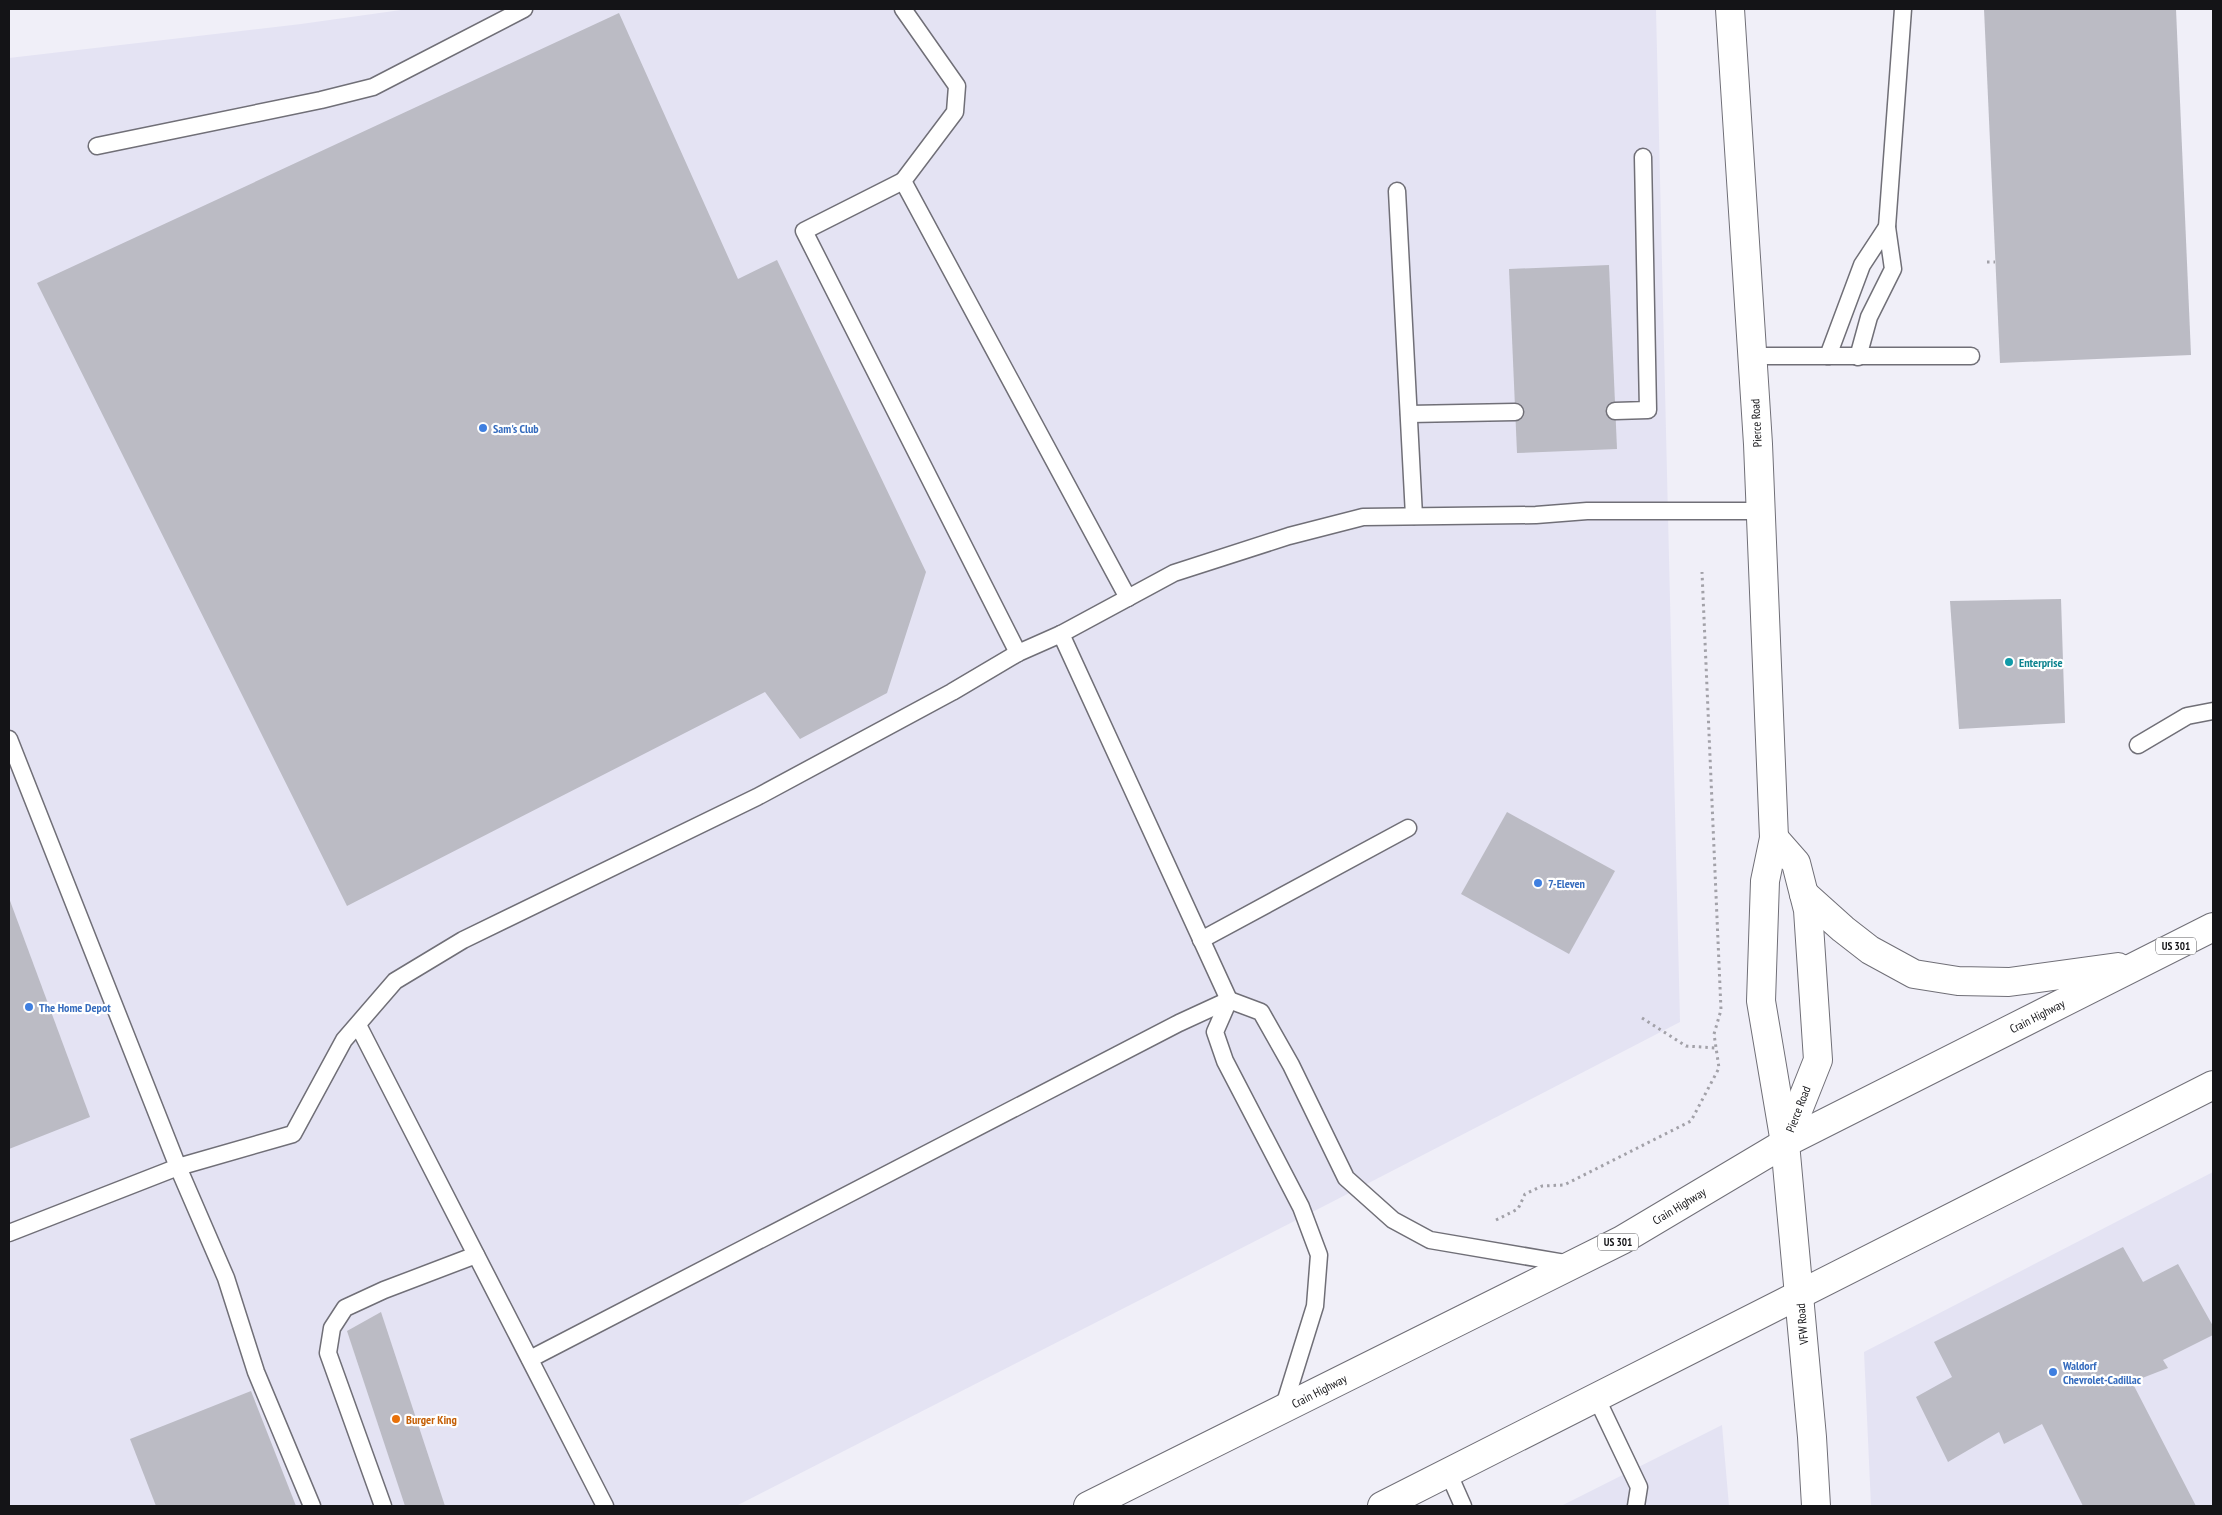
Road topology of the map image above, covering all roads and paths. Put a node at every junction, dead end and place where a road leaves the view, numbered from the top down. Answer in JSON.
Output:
{"nodes":[{"id":1,"x":524,"y":9,"type":"edge"},
{"id":2,"x":903,"y":9,"type":"edge"},
{"id":3,"x":1730,"y":9,"type":"edge"},
{"id":4,"x":1903,"y":9,"type":"edge"},
{"id":5,"x":97,"y":146,"type":"dead end"},
{"id":6,"x":1643,"y":158,"type":"dead end"},
{"id":7,"x":902,"y":181,"type":"junction"},
{"id":8,"x":1397,"y":191,"type":"dead end"},
{"id":9,"x":1887,"y":227,"type":"junction"},
{"id":10,"x":1987,"y":262,"type":"dead end"},
{"id":11,"x":1995,"y":262,"type":"dead end"},
{"id":12,"x":1752,"y":356,"type":"junction"},
{"id":13,"x":1828,"y":356,"type":"junction"},
{"id":14,"x":1971,"y":356,"type":"dead end"},
{"id":15,"x":1858,"y":357,"type":"junction"},
{"id":16,"x":1615,"y":411,"type":"dead end"},
{"id":17,"x":1515,"y":412,"type":"dead end"},
{"id":18,"x":1408,"y":414,"type":"junction"},
{"id":19,"x":1760,"y":511,"type":"junction"},
{"id":20,"x":1414,"y":516,"type":"junction"},
{"id":21,"x":1702,"y":572,"type":"dead end"},
{"id":22,"x":1128,"y":598,"type":"junction"},
{"id":23,"x":1061,"y":634,"type":"junction"},
{"id":24,"x":1018,"y":654,"type":"junction"},
{"id":25,"x":2213,"y":711,"type":"edge"},
{"id":26,"x":9,"y":739,"type":"edge"},
{"id":27,"x":2138,"y":745,"type":"dead end"},
{"id":28,"x":1408,"y":828,"type":"dead end"},
{"id":29,"x":1774,"y":838,"type":"junction"},
{"id":30,"x":1804,"y":894,"type":"junction"},
{"id":31,"x":2213,"y":927,"type":"edge"},
{"id":32,"x":1201,"y":940,"type":"junction"},
{"id":33,"x":2140,"y":964,"type":"junction"},
{"id":34,"x":1228,"y":1000,"type":"junction"},
{"id":35,"x":1642,"y":1018,"type":"dead end"},
{"id":36,"x":358,"y":1024,"type":"junction"},
{"id":37,"x":1716,"y":1048,"type":"junction"},
{"id":38,"x":2213,"y":1085,"type":"edge"},
{"id":39,"x":1785,"y":1143,"type":"junction"},
{"id":40,"x":178,"y":1167,"type":"junction"},
{"id":41,"x":9,"y":1233,"type":"edge"},
{"id":42,"x":1451,"y":1244,"type":"junction"},
{"id":43,"x":476,"y":1255,"type":"junction"},
{"id":44,"x":1573,"y":1264,"type":"junction"},
{"id":45,"x":1799,"y":1293,"type":"junction"},
{"id":46,"x":530,"y":1359,"type":"junction"},
{"id":47,"x":1596,"y":1397,"type":"junction"},
{"id":48,"x":1283,"y":1409,"type":"junction"},
{"id":49,"x":1448,"y":1472,"type":"junction"},
{"id":50,"x":312,"y":1506,"type":"edge"},
{"id":51,"x":382,"y":1506,"type":"edge"},
{"id":52,"x":605,"y":1506,"type":"edge"},
{"id":53,"x":1088,"y":1506,"type":"edge"},
{"id":54,"x":1382,"y":1506,"type":"edge"},
{"id":55,"x":1463,"y":1506,"type":"edge"},
{"id":56,"x":1636,"y":1506,"type":"edge"},
{"id":57,"x":1816,"y":1506,"type":"edge"}],
"edges":[{"from":1,"to":5,"type":"lane"},
{"from":2,"to":7,"type":"lane"},
{"from":3,"to":12,"type":"main road","name":"Pierce Road"},
{"from":4,"to":9,"type":"lane"},
{"from":6,"to":16,"type":"lane"},
{"from":7,"to":22,"type":"lane"},
{"from":7,"to":24,"type":"lane"},
{"from":8,"to":18,"type":"lane"},
{"from":9,"to":13,"type":"lane"},
{"from":9,"to":15,"type":"lane"},
{"from":10,"to":11,"type":"path"},
{"from":12,"to":13,"type":"lane"},
{"from":12,"to":19,"type":"main road","name":"Pierce Road"},
{"from":13,"to":15,"type":"lane"},
{"from":14,"to":15,"type":"lane"},
{"from":17,"to":18,"type":"lane"},
{"from":18,"to":20,"type":"lane"},
{"from":19,"to":20,"type":"lane"},
{"from":19,"to":29,"type":"main road","name":"Pierce Road"},
{"from":20,"to":22,"type":"lane"},
{"from":21,"to":37,"type":"path"},
{"from":22,"to":23,"type":"lane"},
{"from":23,"to":24,"type":"lane"},
{"from":23,"to":32,"type":"lane"},
{"from":24,"to":36,"type":"lane"},
{"from":25,"to":27,"type":"lane"},
{"from":26,"to":40,"type":"lane"},
{"from":28,"to":32,"type":"lane"},
{"from":29,"to":30,"type":"main road","name":"Pierce Road"},
{"from":29,"to":39,"type":"main road","name":"Pierce Road"},
{"from":30,"to":33,"type":"main road"},
{"from":30,"to":39,"type":"main road","name":"Pierce Road"},
{"from":31,"to":33,"type":"main road","name":"Crain Highway","number":"US 301"},
{"from":32,"to":34,"type":"lane"},
{"from":33,"to":39,"type":"main road","name":"Crain Highway","number":"US 301"},
{"from":34,"to":42,"type":"lane"},
{"from":34,"to":46,"type":"lane"},
{"from":34,"to":48,"type":"lane"},
{"from":35,"to":37,"type":"path"},
{"from":36,"to":40,"type":"lane"},
{"from":36,"to":43,"type":"lane"},
{"from":37,"to":42,"type":"path"},
{"from":38,"to":45,"type":"main road"},
{"from":39,"to":44,"type":"main road","name":"Crain Highway","number":"US 301"},
{"from":39,"to":45,"type":"main road","name":"VFW Road"},
{"from":40,"to":41,"type":"lane"},
{"from":40,"to":50,"type":"lane"},
{"from":42,"to":44,"type":"lane"},
{"from":43,"to":46,"type":"lane"},
{"from":43,"to":51,"type":"lane"},
{"from":44,"to":48,"type":"main road","name":"Crain Highway","number":"US 301"},
{"from":45,"to":47,"type":"main road"},
{"from":45,"to":57,"type":"main road","name":"VFW Road"},
{"from":46,"to":52,"type":"lane"},
{"from":47,"to":49,"type":"main road"},
{"from":47,"to":56,"type":"lane"},
{"from":48,"to":53,"type":"main road","name":"Crain Highway","number":"US 301"},
{"from":49,"to":54,"type":"main road"},
{"from":49,"to":55,"type":"lane"}]}
